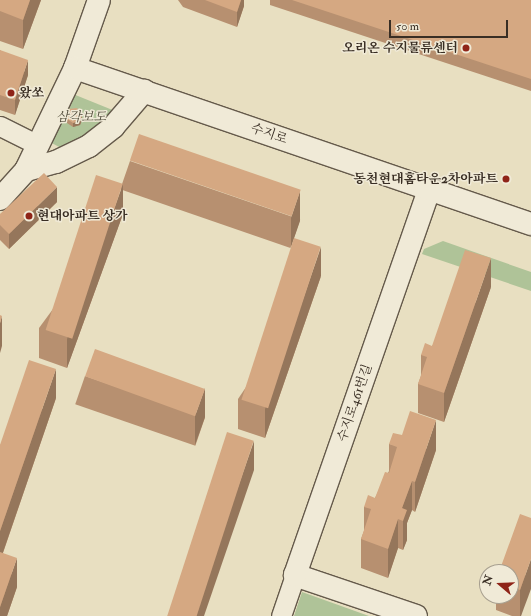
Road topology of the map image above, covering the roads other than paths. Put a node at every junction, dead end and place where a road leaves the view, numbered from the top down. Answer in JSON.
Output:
{"nodes":[{"id":1,"x":99,"y":0,"type":"edge"},
{"id":2,"x":75,"y":68,"type":"junction"},
{"id":3,"x":144,"y":91,"type":"junction"},
{"id":4,"x":0,"y":126,"type":"edge"},
{"id":5,"x":38,"y":145,"type":"junction"},
{"id":6,"x":26,"y":170,"type":"junction"},
{"id":7,"x":429,"y":190,"type":"junction"},
{"id":8,"x":0,"y":200,"type":"edge"},
{"id":9,"x":531,"y":224,"type":"edge"},
{"id":10,"x":295,"y":575,"type":"junction"},
{"id":11,"x":281,"y":616,"type":"edge"},
{"id":12,"x":416,"y":616,"type":"edge"}],
"edges":[{"from":1,"to":2,"type":"street"},
{"from":2,"to":3,"type":"street","name":"수지로"},
{"from":2,"to":5,"type":"street"},
{"from":3,"to":6,"type":"street"},
{"from":3,"to":7,"type":"street","name":"수지로"},
{"from":4,"to":5,"type":"street"},
{"from":5,"to":6,"type":"street"},
{"from":6,"to":8,"type":"street"},
{"from":7,"to":9,"type":"street","name":"수지로"},
{"from":7,"to":10,"type":"street","name":"수지로461번길"},
{"from":10,"to":11,"type":"street","name":"수지로461번길"},
{"from":10,"to":12,"type":"street"}]}
